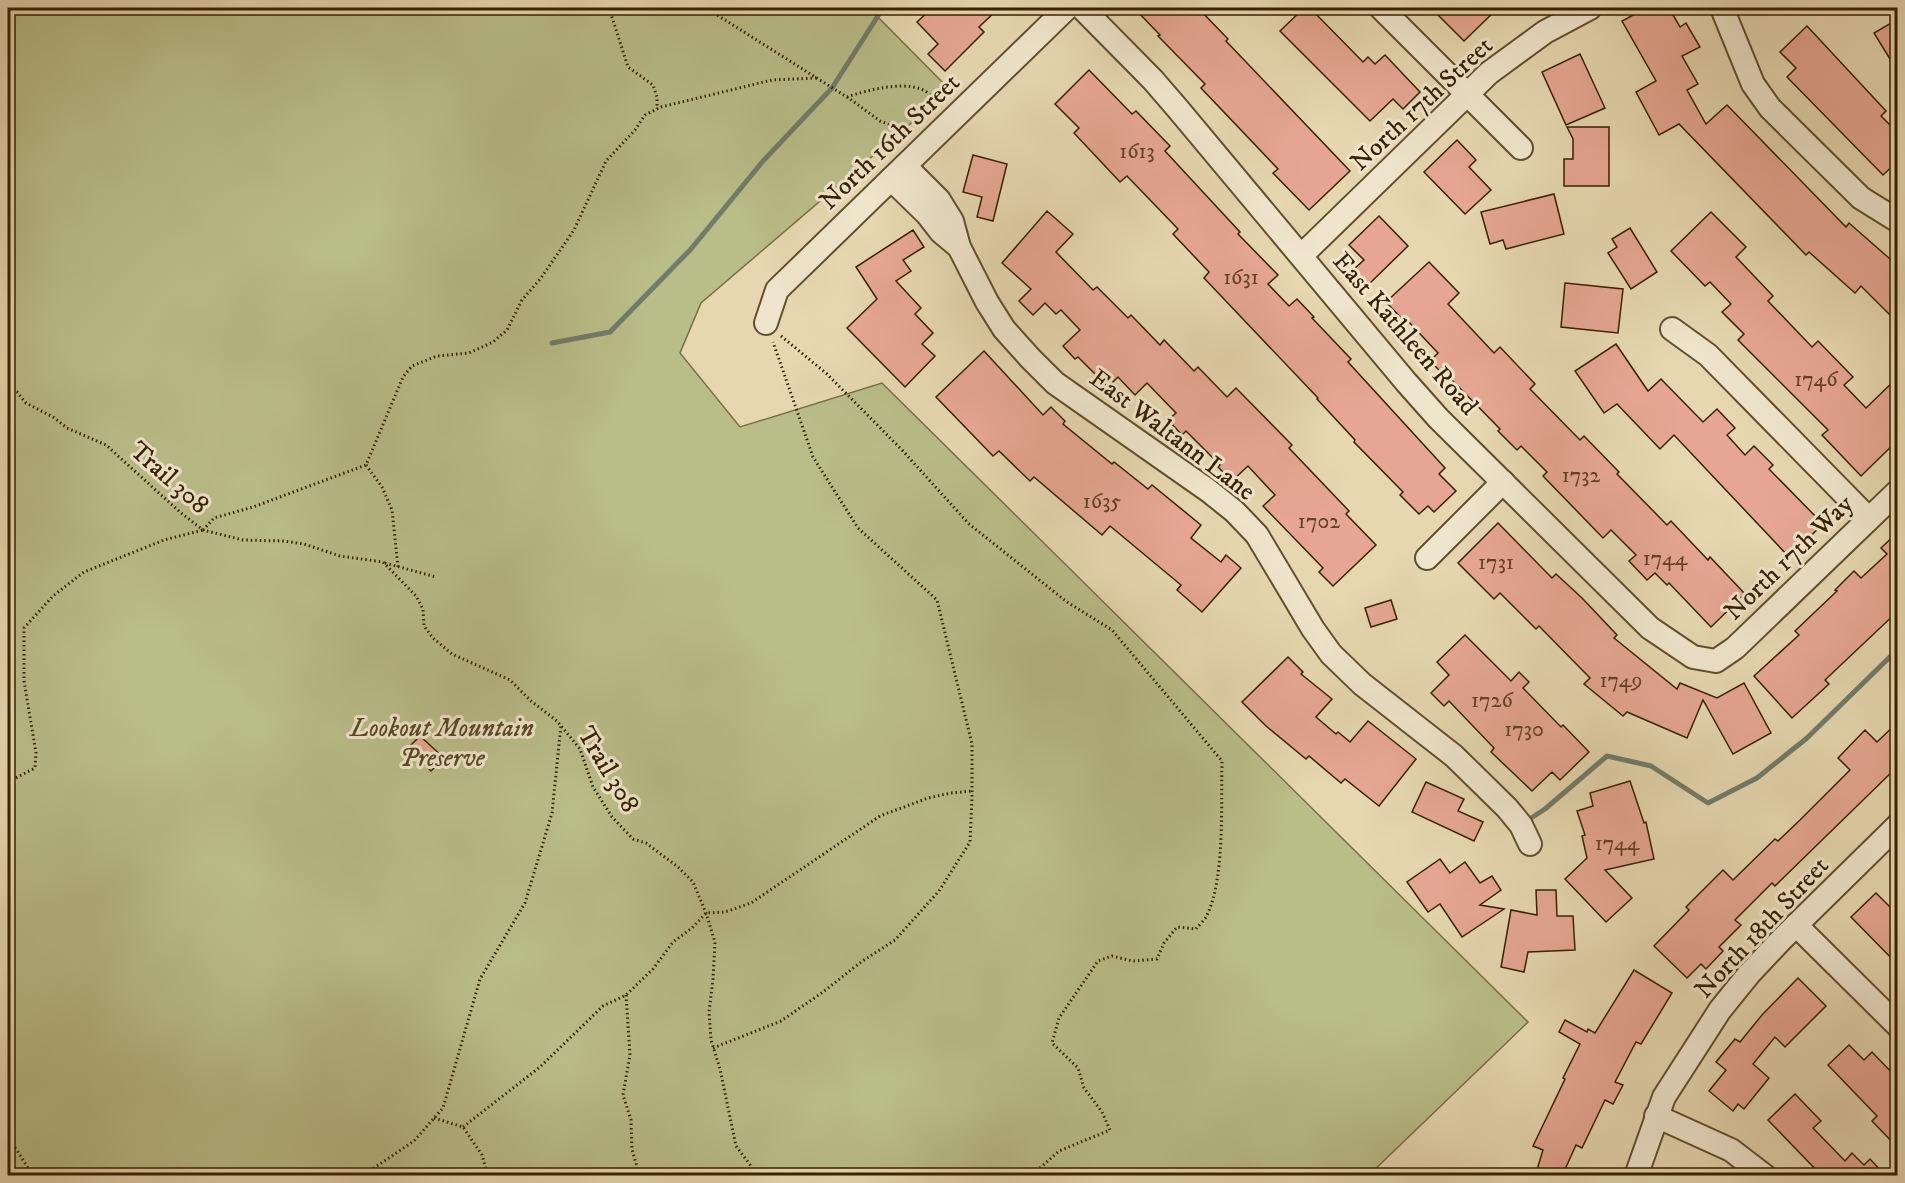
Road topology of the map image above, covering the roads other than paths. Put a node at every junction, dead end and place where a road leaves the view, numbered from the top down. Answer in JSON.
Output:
{"nodes":[{"id":1,"x":1067,"y":8,"type":"edge"},
{"id":2,"x":1082,"y":8,"type":"edge"},
{"id":3,"x":1381,"y":8,"type":"edge"},
{"id":4,"x":1590,"y":8,"type":"edge"},
{"id":5,"x":1722,"y":8,"type":"edge"},
{"id":6,"x":1467,"y":95,"type":"junction"},
{"id":7,"x":1521,"y":148,"type":"dead end"},
{"id":8,"x":898,"y":173,"type":"junction"},
{"id":9,"x":1898,"y":221,"type":"edge"},
{"id":10,"x":1302,"y":255,"type":"junction"},
{"id":11,"x":766,"y":323,"type":"road end"},
{"id":12,"x":1672,"y":329,"type":"dead end"},
{"id":13,"x":1503,"y":482,"type":"junction"},
{"id":14,"x":1898,"y":491,"type":"edge"},
{"id":15,"x":1868,"y":518,"type":"junction"},
{"id":16,"x":1427,"y":558,"type":"dead end"},
{"id":17,"x":1716,"y":661,"type":"joint"},
{"id":18,"x":1898,"y":825,"type":"edge"},
{"id":19,"x":1530,"y":843,"type":"dead end"},
{"id":20,"x":1796,"y":925,"type":"junction"},
{"id":21,"x":1898,"y":1026,"type":"edge"},
{"id":22,"x":1656,"y":1116,"type":"junction"},
{"id":23,"x":1636,"y":1176,"type":"edge"},
{"id":24,"x":1765,"y":1176,"type":"edge"}],
"edges":[{"from":1,"to":8,"type":"street","name":"North 16th Street"},
{"from":2,"to":10,"type":"street","name":"East Kathleen Road"},
{"from":3,"to":6,"type":"street"},
{"from":4,"to":6,"type":"street","name":"North 17th Street"},
{"from":5,"to":9,"type":"street"},
{"from":6,"to":7,"type":"street"},
{"from":6,"to":10,"type":"street","name":"North 17th Street"},
{"from":8,"to":11,"type":"street","name":"North 16th Street"},
{"from":8,"to":19,"type":"street","name":"East Waltann Lane"},
{"from":10,"to":13,"type":"street","name":"East Kathleen Road"},
{"from":12,"to":15,"type":"street"},
{"from":13,"to":16,"type":"street"},
{"from":13,"to":17,"type":"street","name":"East Kathleen Road"},
{"from":14,"to":15,"type":"street","name":"North 17th Way"},
{"from":15,"to":17,"type":"street","name":"North 17th Way"},
{"from":18,"to":20,"type":"street","name":"North 18th Street"},
{"from":20,"to":21,"type":"street"},
{"from":20,"to":22,"type":"street","name":"North 18th Street"},
{"from":22,"to":23,"type":"street","name":"North 18th Street"},
{"from":22,"to":24,"type":"street"}]}
